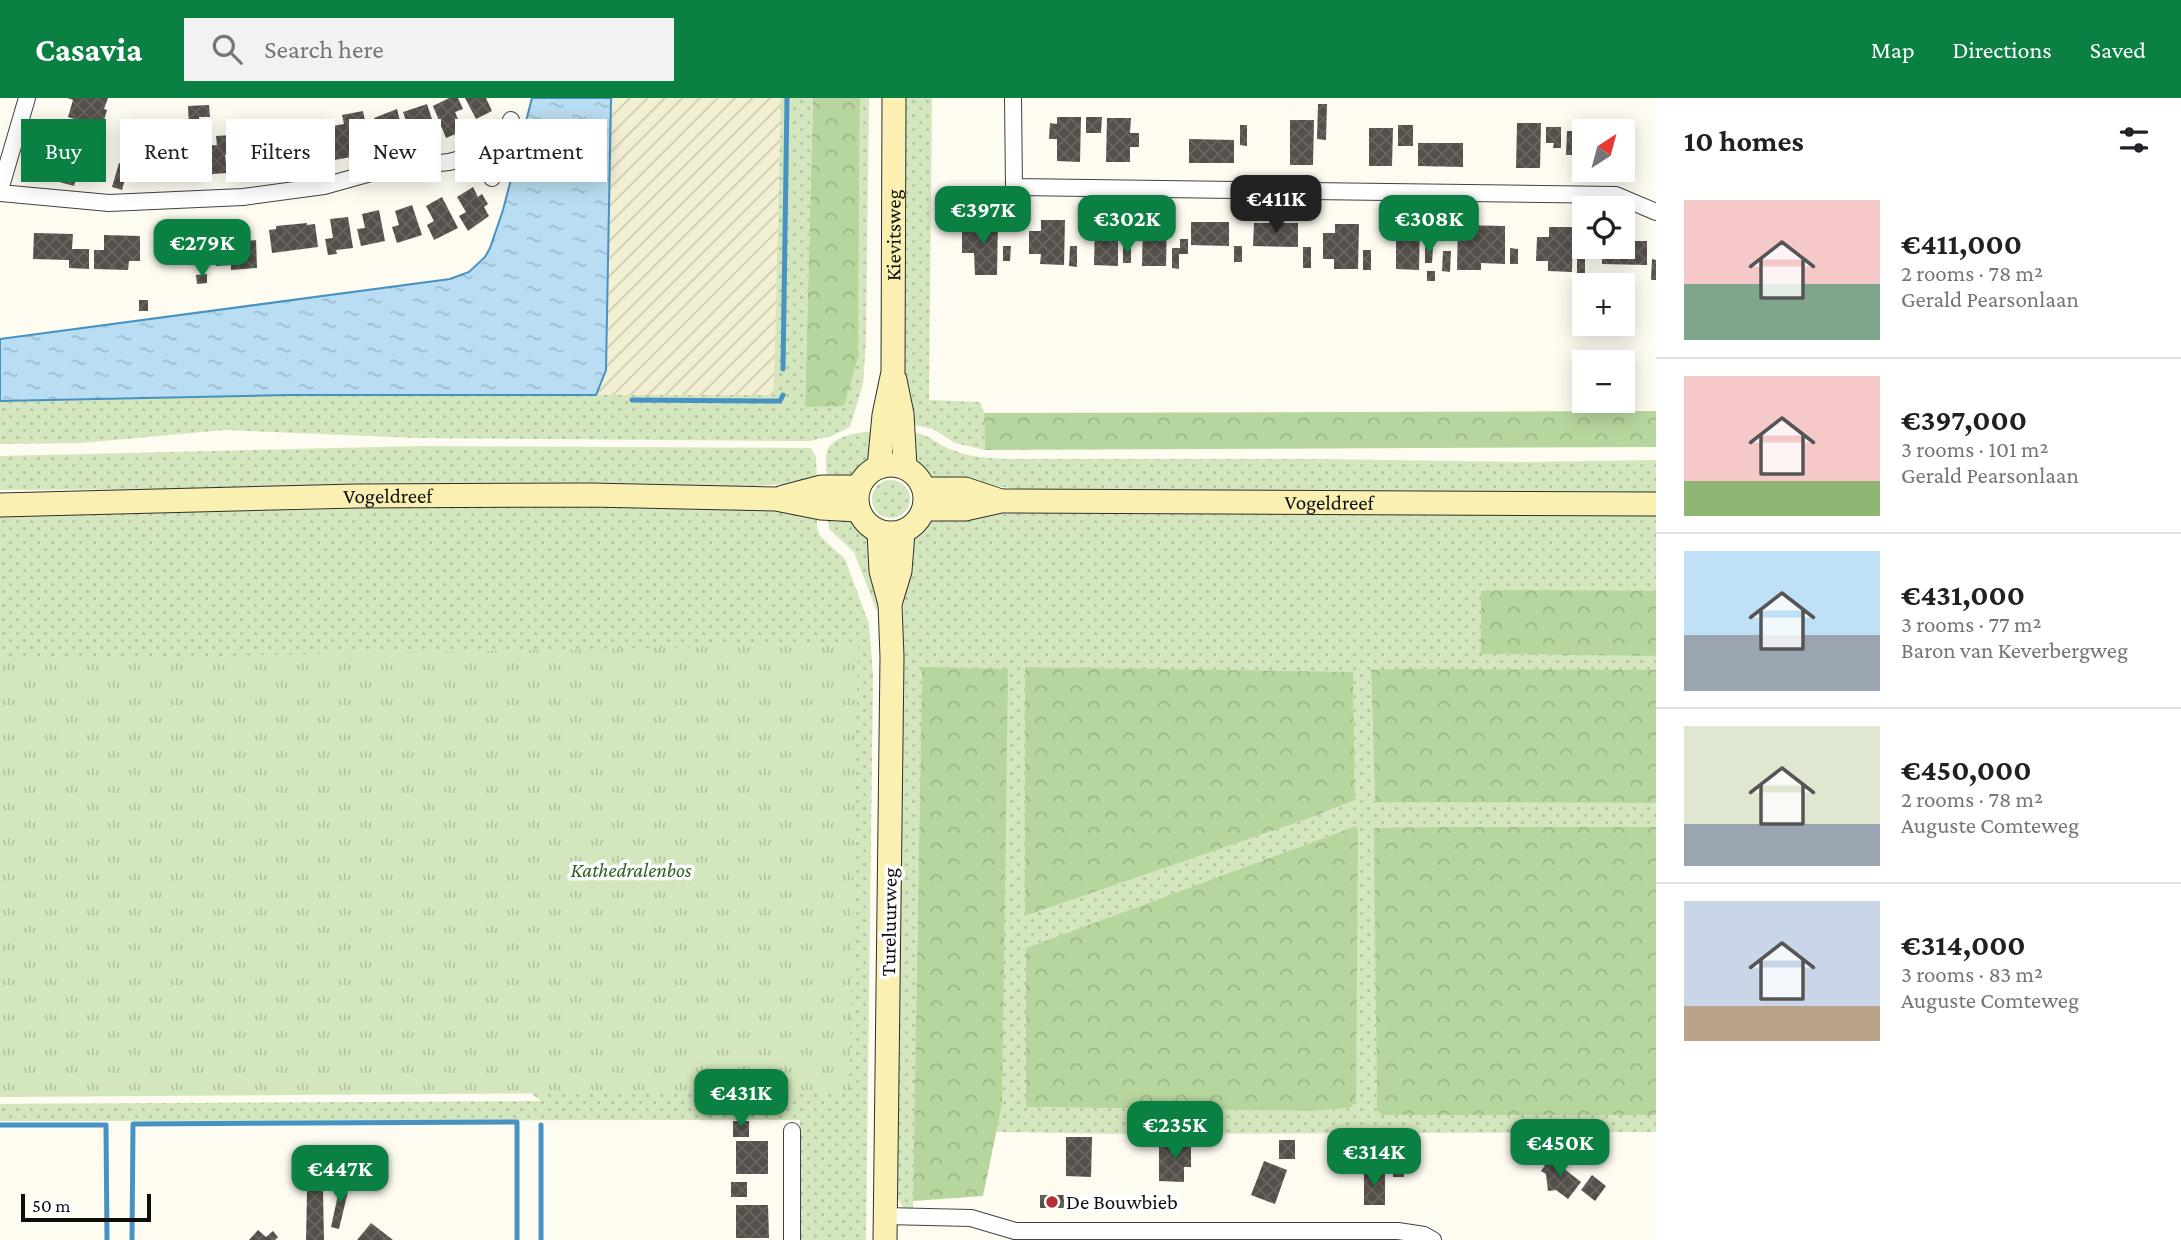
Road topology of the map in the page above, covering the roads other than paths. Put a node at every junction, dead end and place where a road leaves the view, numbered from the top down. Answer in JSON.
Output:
{"nodes":[{"id":1,"x":27,"y":98,"type":"edge"},
{"id":2,"x":894,"y":98,"type":"edge"},
{"id":3,"x":1013,"y":98,"type":"edge"},
{"id":4,"x":455,"y":160,"type":"edge"},
{"id":5,"x":0,"y":192,"type":"edge"},
{"id":6,"x":1656,"y":212,"type":"edge"},
{"id":7,"x":893,"y":372,"type":"junction"},
{"id":8,"x":879,"y":467,"type":"junction"},
{"id":9,"x":905,"y":467,"type":"junction"},
{"id":10,"x":858,"y":498,"type":"junction"},
{"id":11,"x":924,"y":499,"type":"junction"},
{"id":12,"x":1656,"y":504,"type":"edge"},
{"id":13,"x":0,"y":505,"type":"edge"},
{"id":14,"x":879,"y":532,"type":"junction"},
{"id":15,"x":903,"y":532,"type":"junction"},
{"id":16,"x":890,"y":604,"type":"junction"},
{"id":17,"x":792,"y":1131,"type":"dead end"},
{"id":18,"x":885,"y":1216,"type":"junction"},
{"id":19,"x":792,"y":1240,"type":"edge"},
{"id":20,"x":885,"y":1240,"type":"edge"},
{"id":21,"x":1433,"y":1240,"type":"edge"}],
"edges":[{"from":1,"to":5,"type":"street"},
{"from":2,"to":7,"type":"main road","name":"Kievitsweg"},
{"from":3,"to":6,"type":"street"},
{"from":4,"to":5,"type":"street"},
{"from":7,"to":8,"type":"main road","name":"Kievitsweg"},
{"from":7,"to":9,"type":"main road","name":"Kievitsweg"},
{"from":8,"to":9,"type":"main road"},
{"from":8,"to":10,"type":"main road"},
{"from":9,"to":11,"type":"main road"},
{"from":10,"to":13,"type":"main road","name":"Vogeldreef"},
{"from":10,"to":14,"type":"main road"},
{"from":11,"to":12,"type":"main road","name":"Vogeldreef"},
{"from":11,"to":15,"type":"main road"},
{"from":14,"to":15,"type":"main road"},
{"from":14,"to":16,"type":"main road","name":"Tureluurweg"},
{"from":15,"to":16,"type":"main road","name":"Tureluurweg"},
{"from":16,"to":18,"type":"main road","name":"Tureluurweg"},
{"from":17,"to":19,"type":"street"},
{"from":18,"to":20,"type":"main road","name":"Tureluurweg"},
{"from":18,"to":21,"type":"street"}]}
